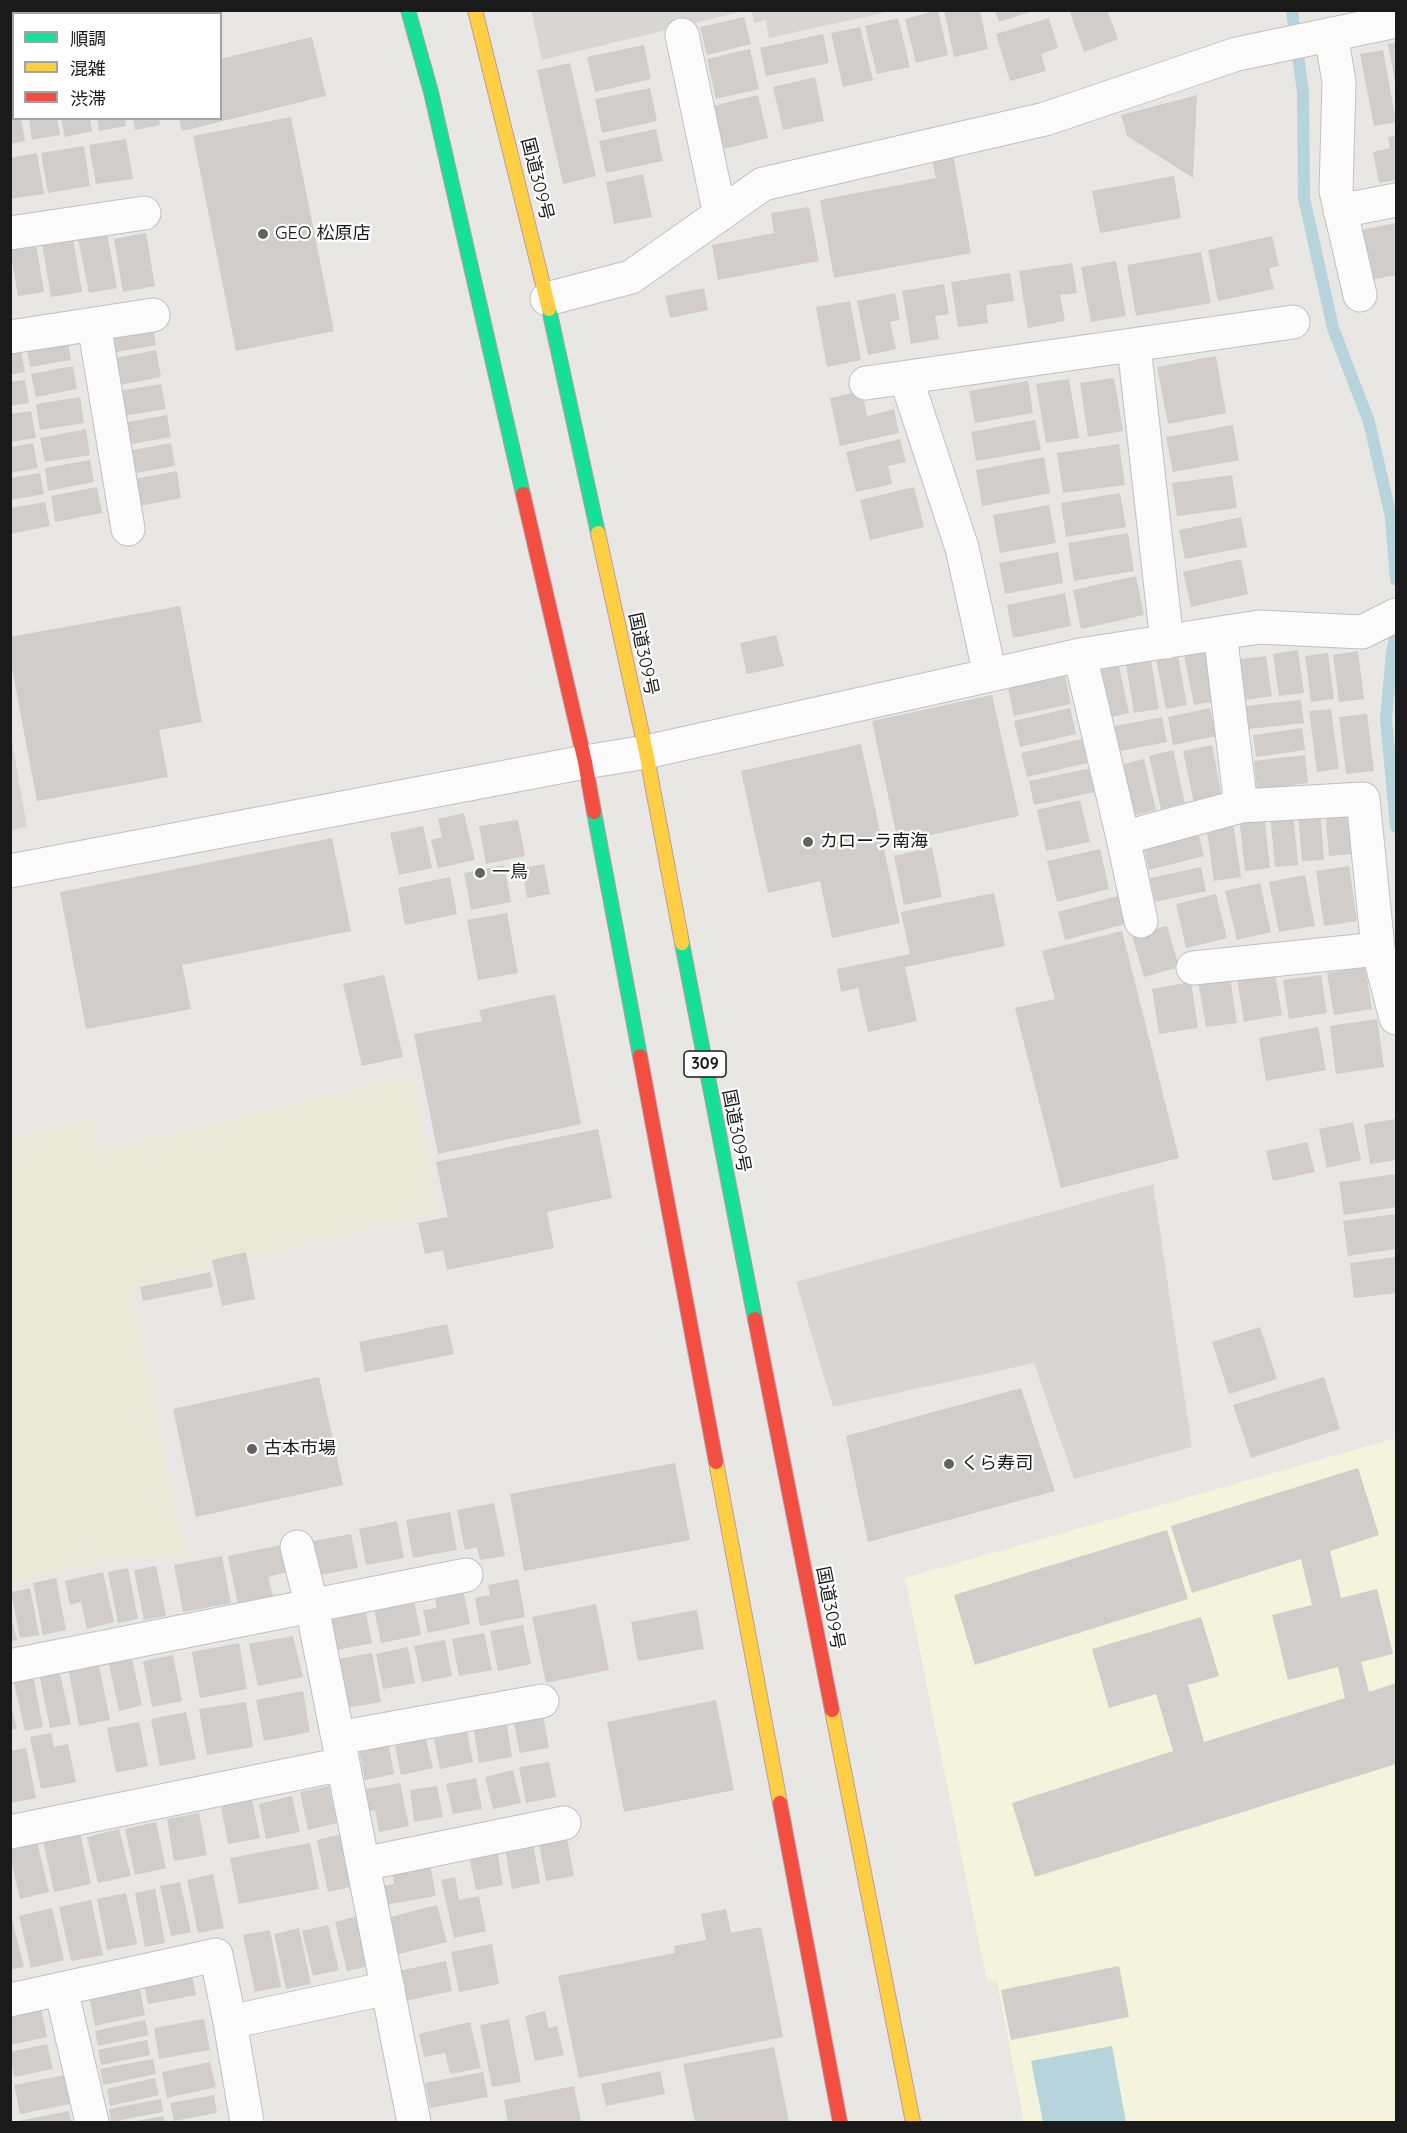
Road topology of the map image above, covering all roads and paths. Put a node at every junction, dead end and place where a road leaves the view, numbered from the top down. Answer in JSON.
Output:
{"nodes":[{"id":1,"x":408,"y":10,"type":"edge"},
{"id":2,"x":475,"y":10,"type":"edge"},
{"id":3,"x":1396,"y":21,"type":"edge"},
{"id":4,"x":682,"y":35,"type":"dead end"},
{"id":5,"x":1328,"y":35,"type":"junction"},
{"id":6,"x":1396,"y":201,"type":"edge"},
{"id":7,"x":1340,"y":211,"type":"junction"},
{"id":8,"x":144,"y":213,"type":"dead end"},
{"id":9,"x":720,"y":215,"type":"junction"},
{"id":10,"x":10,"y":233,"type":"edge"},
{"id":11,"x":1360,"y":295,"type":"dead end"},
{"id":12,"x":548,"y":298,"type":"junction"},
{"id":13,"x":153,"y":315,"type":"dead end"},
{"id":14,"x":1293,"y":322,"type":"dead end"},
{"id":15,"x":94,"y":324,"type":"junction"},
{"id":16,"x":10,"y":337,"type":"edge"},
{"id":17,"x":1134,"y":346,"type":"junction"},
{"id":18,"x":906,"y":378,"type":"junction"},
{"id":19,"x":866,"y":383,"type":"dead end"},
{"id":20,"x":128,"y":529,"type":"dead end"},
{"id":21,"x":1385,"y":621,"type":"edge"},
{"id":22,"x":1220,"y":633,"type":"junction"},
{"id":23,"x":1167,"y":642,"type":"junction"},
{"id":24,"x":1080,"y":655,"type":"junction"},
{"id":25,"x":990,"y":675,"type":"junction"},
{"id":26,"x":646,"y":752,"type":"junction"},
{"id":27,"x":585,"y":762,"type":"junction"},
{"id":28,"x":1241,"y":806,"type":"junction"},
{"id":29,"x":1123,"y":838,"type":"junction"},
{"id":30,"x":10,"y":872,"type":"edge"},
{"id":31,"x":1142,"y":921,"type":"dead end"},
{"id":32,"x":1378,"y":948,"type":"junction"},
{"id":33,"x":1193,"y":968,"type":"dead end"},
{"id":34,"x":1396,"y":1018,"type":"edge"},
{"id":35,"x":297,"y":1547,"type":"dead end"},
{"id":36,"x":466,"y":1575,"type":"dead end"},
{"id":37,"x":312,"y":1607,"type":"junction"},
{"id":38,"x":10,"y":1666,"type":"edge"},
{"id":39,"x":542,"y":1701,"type":"dead end"},
{"id":40,"x":340,"y":1751,"type":"junction"},
{"id":41,"x":564,"y":1823,"type":"dead end"},
{"id":42,"x":10,"y":1832,"type":"edge"},
{"id":43,"x":363,"y":1864,"type":"junction"},
{"id":44,"x":388,"y":1988,"type":"junction"},
{"id":45,"x":61,"y":1989,"type":"junction"},
{"id":46,"x":10,"y":2000,"type":"edge"},
{"id":47,"x":230,"y":2022,"type":"junction"},
{"id":48,"x":92,"y":2122,"type":"edge"},
{"id":49,"x":247,"y":2122,"type":"edge"},
{"id":50,"x":414,"y":2122,"type":"edge"},
{"id":51,"x":840,"y":2122,"type":"edge"},
{"id":52,"x":913,"y":2122,"type":"edge"}],
"edges":[{"from":1,"to":27,"type":"highway"},
{"from":2,"to":12,"type":"highway","name":"国道309号","number":"309"},
{"from":3,"to":5,"type":"street"},
{"from":4,"to":9,"type":"street"},
{"from":5,"to":7,"type":"street"},
{"from":5,"to":9,"type":"street"},
{"from":6,"to":7,"type":"street"},
{"from":7,"to":11,"type":"street"},
{"from":8,"to":10,"type":"street"},
{"from":9,"to":12,"type":"street"},
{"from":12,"to":26,"type":"highway","name":"国道309号","number":"309"},
{"from":13,"to":15,"type":"street"},
{"from":14,"to":17,"type":"street"},
{"from":15,"to":16,"type":"street"},
{"from":15,"to":20,"type":"street"},
{"from":17,"to":18,"type":"street"},
{"from":17,"to":23,"type":"street"},
{"from":18,"to":19,"type":"street"},
{"from":18,"to":25,"type":"street"},
{"from":21,"to":22,"type":"street"},
{"from":22,"to":23,"type":"street"},
{"from":22,"to":28,"type":"street"},
{"from":23,"to":24,"type":"street"},
{"from":24,"to":25,"type":"street"},
{"from":24,"to":29,"type":"street"},
{"from":25,"to":26,"type":"street"},
{"from":26,"to":27,"type":"street"},
{"from":26,"to":52,"type":"highway","name":"国道309号","number":"309"},
{"from":27,"to":30,"type":"street"},
{"from":27,"to":51,"type":"highway"},
{"from":28,"to":29,"type":"street"},
{"from":28,"to":32,"type":"street"},
{"from":29,"to":31,"type":"street"},
{"from":32,"to":33,"type":"street"},
{"from":32,"to":34,"type":"street"},
{"from":35,"to":37,"type":"street"},
{"from":36,"to":37,"type":"street"},
{"from":37,"to":38,"type":"street"},
{"from":37,"to":40,"type":"street"},
{"from":39,"to":40,"type":"street"},
{"from":40,"to":42,"type":"street"},
{"from":40,"to":43,"type":"street"},
{"from":41,"to":43,"type":"street"},
{"from":43,"to":44,"type":"street"},
{"from":44,"to":47,"type":"street"},
{"from":44,"to":50,"type":"street"},
{"from":45,"to":46,"type":"street"},
{"from":45,"to":47,"type":"street"},
{"from":45,"to":48,"type":"street"},
{"from":47,"to":49,"type":"street"}]}
